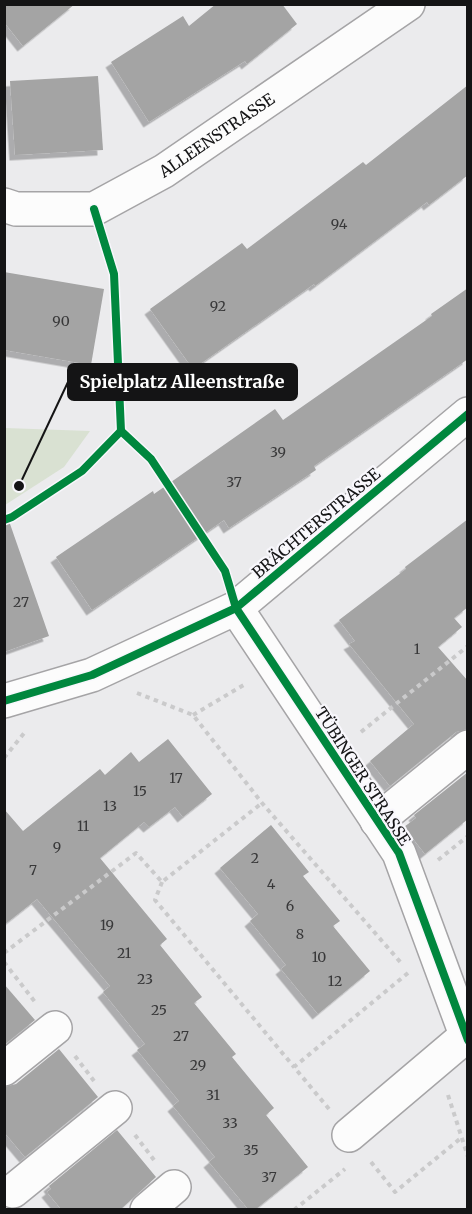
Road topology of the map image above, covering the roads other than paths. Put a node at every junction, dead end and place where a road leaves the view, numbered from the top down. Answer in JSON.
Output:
{"nodes":[{"id":1,"x":408,"y":4,"type":"edge"},
{"id":2,"x":4,"y":205,"type":"edge"},
{"id":3,"x":468,"y":414,"type":"edge"},
{"id":4,"x":236,"y":608,"type":"junction"},
{"id":5,"x":4,"y":701,"type":"edge"},
{"id":6,"x":468,"y":747,"type":"edge"},
{"id":7,"x":377,"y":821,"type":"junction"},
{"id":8,"x":55,"y":1028,"type":"dead end"},
{"id":9,"x":467,"y":1038,"type":"edge"},
{"id":10,"x":4,"y":1070,"type":"edge"},
{"id":11,"x":115,"y":1108,"type":"dead end"},
{"id":12,"x":350,"y":1135,"type":"dead end"},
{"id":13,"x":174,"y":1187,"type":"dead end"},
{"id":14,"x":15,"y":1192,"type":"edge"},
{"id":15,"x":147,"y":1209,"type":"edge"}],
"edges":[{"from":1,"to":2,"type":"street","name":"ALLEENSTRASSE"},
{"from":3,"to":4,"type":"street","name":"BRÄCHTERSTRASSE"},
{"from":4,"to":5,"type":"street","name":"BRÄCHTERSTRASSE"},
{"from":4,"to":7,"type":"street","name":"TÜBINGER STRASSE"},
{"from":6,"to":7,"type":"street"},
{"from":7,"to":9,"type":"street","name":"TÜBINGER STRASSE"},
{"from":8,"to":10,"type":"street"},
{"from":9,"to":12,"type":"street"},
{"from":11,"to":14,"type":"street"},
{"from":13,"to":15,"type":"street"}]}
